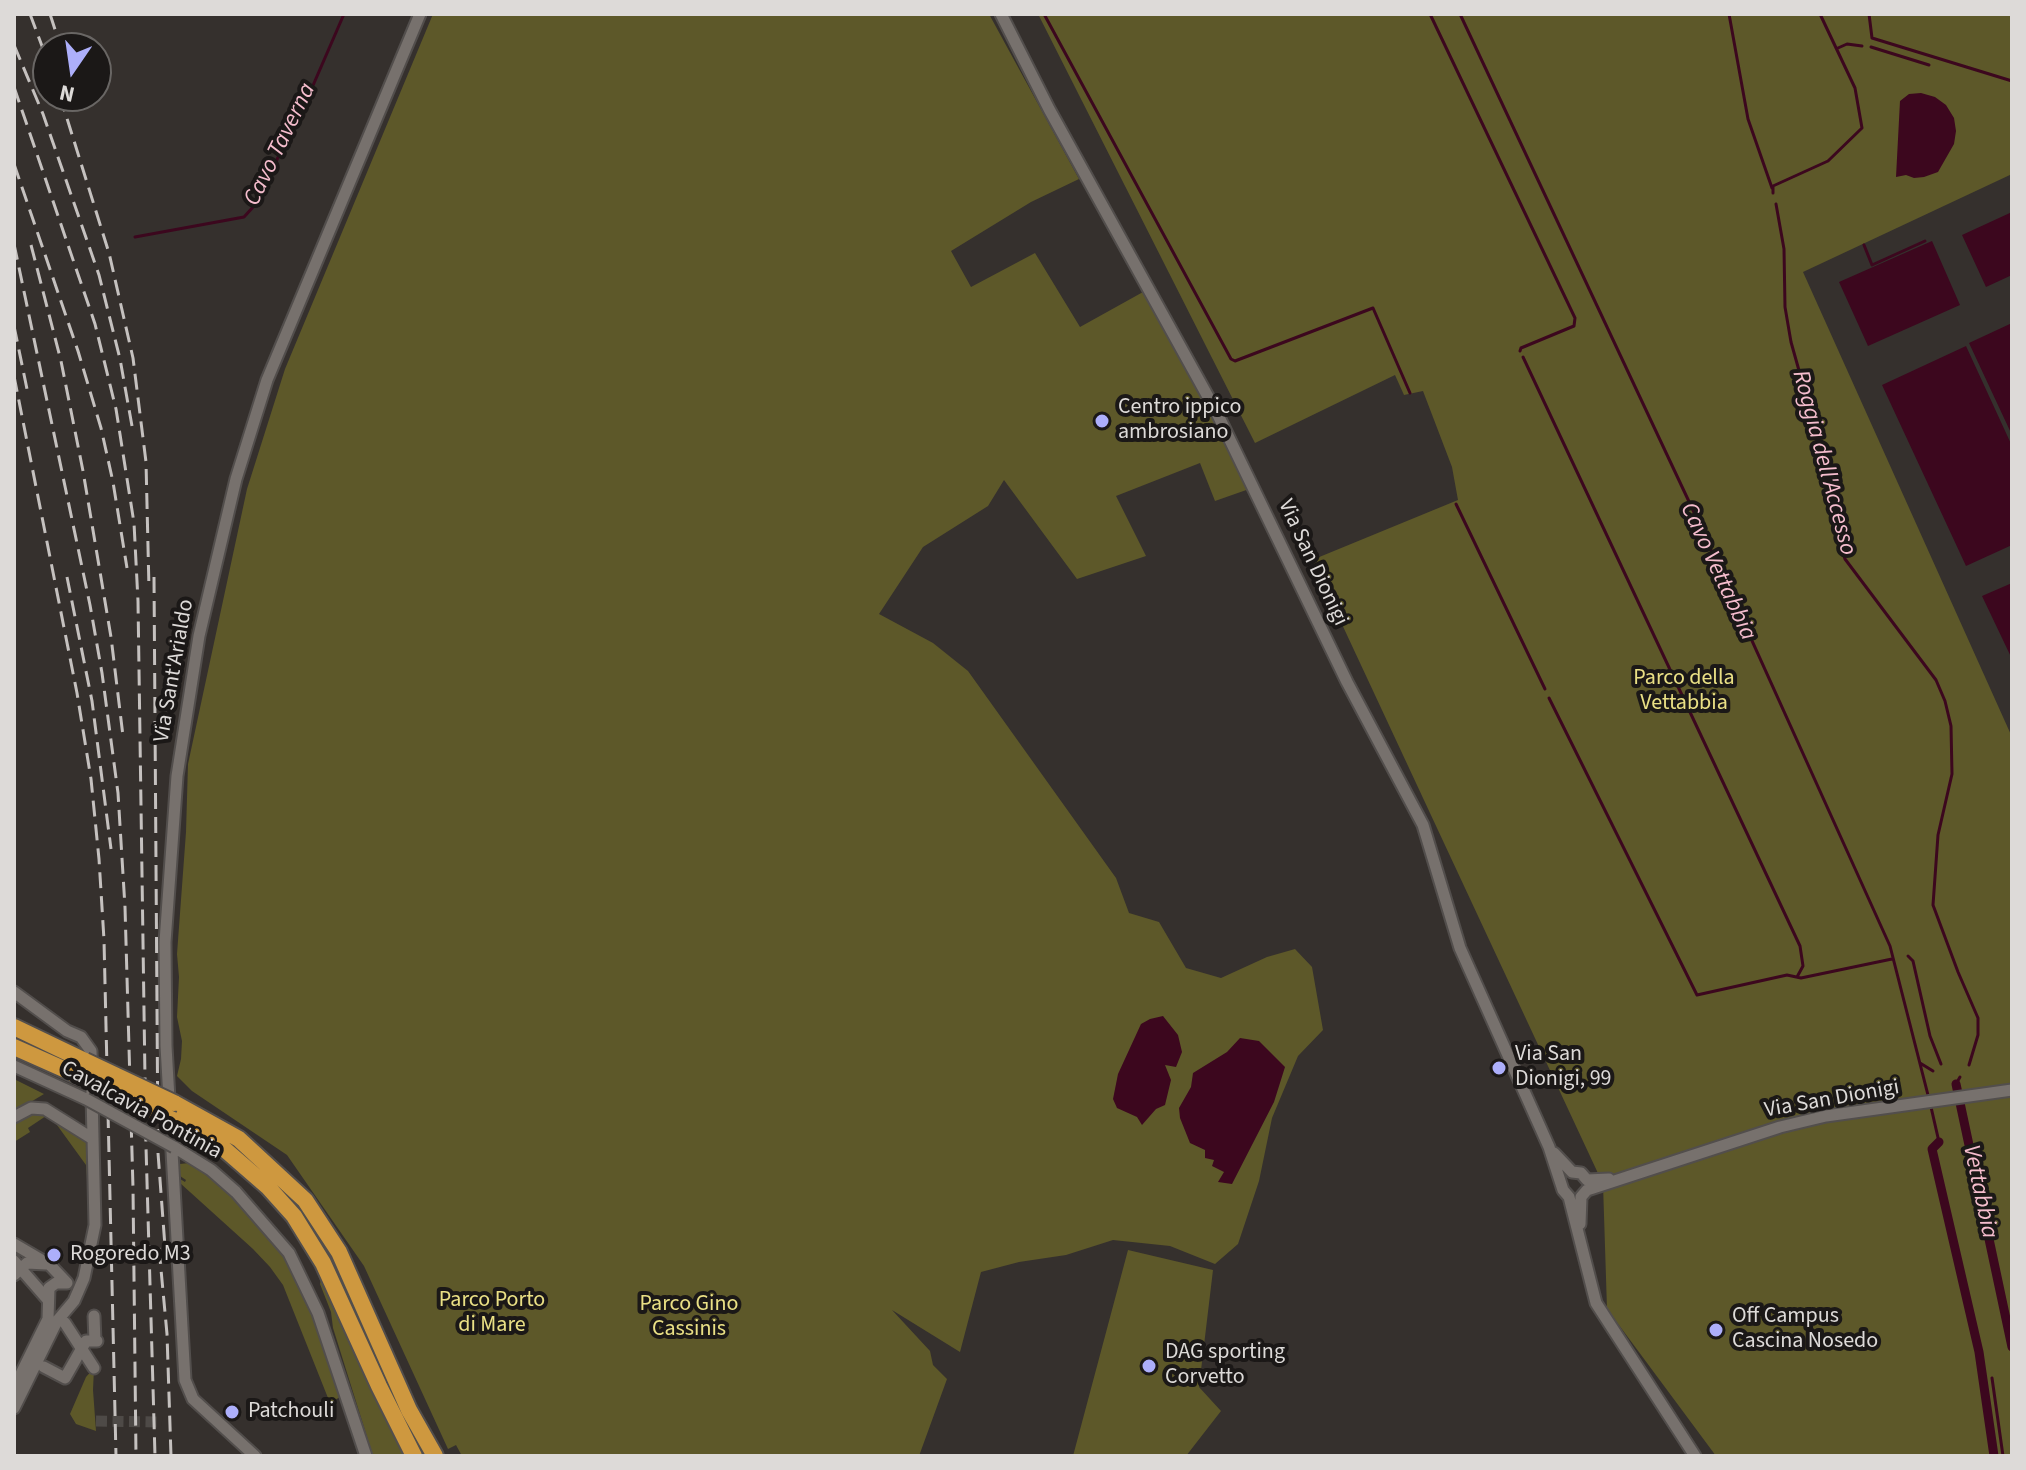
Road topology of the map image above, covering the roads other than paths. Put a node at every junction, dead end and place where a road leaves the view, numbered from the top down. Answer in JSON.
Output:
{"nodes":[{"id":1,"x":420,"y":14,"type":"edge"},
{"id":2,"x":1001,"y":14,"type":"edge"},
{"id":3,"x":14,"y":992,"type":"edge"},
{"id":4,"x":14,"y":1027,"type":"edge"},
{"id":5,"x":14,"y":1047,"type":"edge"},
{"id":6,"x":14,"y":1066,"type":"edge"},
{"id":7,"x":2012,"y":1090,"type":"edge"},
{"id":8,"x":14,"y":1117,"type":"edge"},
{"id":9,"x":93,"y":1139,"type":"junction"},
{"id":10,"x":1549,"y":1147,"type":"junction"},
{"id":11,"x":1572,"y":1172,"type":"junction"},
{"id":12,"x":1562,"y":1182,"type":"junction"},
{"id":13,"x":1581,"y":1191,"type":"junction"},
{"id":14,"x":14,"y":1244,"type":"edge"},
{"id":15,"x":50,"y":1265,"type":"junction"},
{"id":16,"x":16,"y":1268,"type":"edge"},
{"id":17,"x":65,"y":1283,"type":"junction"},
{"id":18,"x":75,"y":1297,"type":"junction"},
{"id":19,"x":48,"y":1301,"type":"junction"},
{"id":20,"x":68,"y":1308,"type":"junction"},
{"id":21,"x":94,"y":1316,"type":"dead end"},
{"id":22,"x":65,"y":1323,"type":"dead end"},
{"id":23,"x":82,"y":1350,"type":"junction"},
{"id":24,"x":44,"y":1367,"type":"dead end"},
{"id":25,"x":94,"y":1368,"type":"dead end"},
{"id":26,"x":14,"y":1388,"type":"edge"},
{"id":27,"x":14,"y":1408,"type":"edge"},
{"id":28,"x":412,"y":1453,"type":"edge"},
{"id":29,"x":255,"y":1456,"type":"edge"},
{"id":30,"x":366,"y":1456,"type":"edge"},
{"id":31,"x":435,"y":1456,"type":"edge"},
{"id":32,"x":1695,"y":1456,"type":"edge"}],
"edges":[{"from":1,"to":29,"type":"street","name":"Via Sant'Arialdo"},
{"from":2,"to":10,"type":"street","name":"Via San Dionigi"},
{"from":3,"to":9,"type":"street"},
{"from":4,"to":31,"type":"highway","bridge":true},
{"from":5,"to":28,"type":"highway","bridge":true},
{"from":6,"to":30,"type":"street","name":"Cavalcavia Pontinia","bridge":true},
{"from":7,"to":13,"type":"street","name":"Via San Dionigi"},
{"from":8,"to":9,"type":"street"},
{"from":9,"to":18,"type":"street"},
{"from":10,"to":11,"type":"street","name":"Via San Dionigi"},
{"from":10,"to":12,"type":"street","name":"Via San Dionigi"},
{"from":11,"to":12,"type":"street"},
{"from":11,"to":13,"type":"street","name":"Via San Dionigi"},
{"from":12,"to":13,"type":"street","name":"Via San Dionigi"},
{"from":13,"to":32,"type":"street","name":"Via San Dionigi"},
{"from":14,"to":15,"type":"street"},
{"from":15,"to":16,"type":"street"},
{"from":15,"to":17,"type":"street"},
{"from":16,"to":19,"type":"street"},
{"from":17,"to":18,"type":"street"},
{"from":17,"to":19,"type":"street"},
{"from":18,"to":20,"type":"street"},
{"from":19,"to":20,"type":"street"},
{"from":19,"to":26,"type":"street"},
{"from":20,"to":27,"type":"street"},
{"from":21,"to":23,"type":"street"},
{"from":22,"to":23,"type":"street"},
{"from":23,"to":24,"type":"street"},
{"from":23,"to":25,"type":"street"}]}
